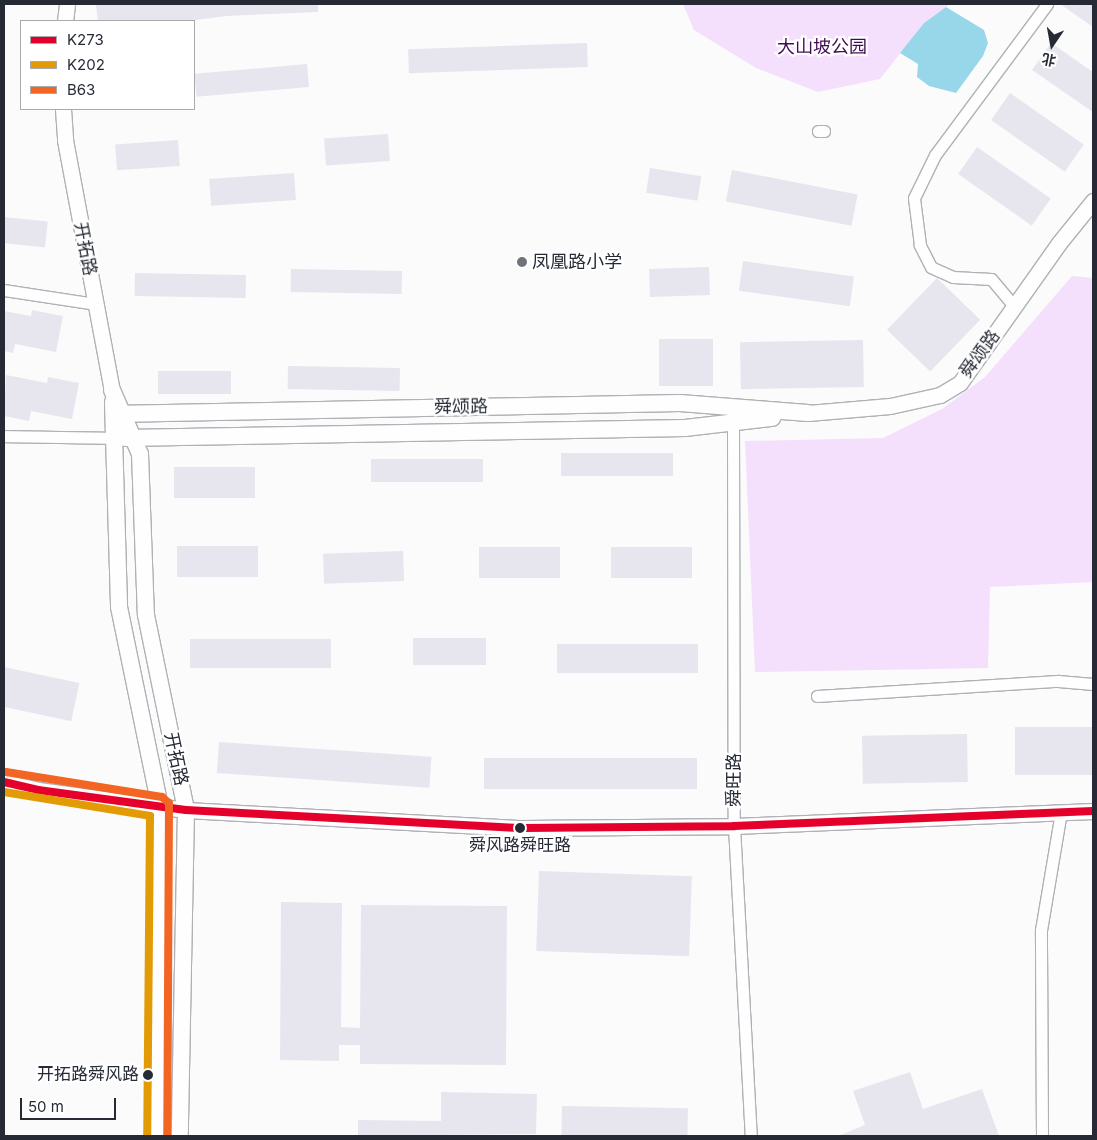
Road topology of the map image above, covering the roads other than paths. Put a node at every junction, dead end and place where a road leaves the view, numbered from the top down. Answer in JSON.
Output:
{"nodes":[{"id":1,"x":67,"y":4,"type":"edge"},
{"id":2,"x":1046,"y":4,"type":"edge"},
{"id":3,"x":65,"y":20,"type":"edge"},
{"id":4,"x":63,"y":110,"type":"edge"},
{"id":5,"x":1093,"y":200,"type":"edge"},
{"id":6,"x":4,"y":290,"type":"edge"},
{"id":7,"x":96,"y":304,"type":"junction"},
{"id":8,"x":1014,"y":306,"type":"junction"},
{"id":9,"x":112,"y":390,"type":"joint"},
{"id":10,"x":808,"y":413,"type":"junction"},
{"id":11,"x":118,"y":414,"type":"junction"},
{"id":12,"x":733,"y":422,"type":"junction"},
{"id":13,"x":4,"y":436,"type":"edge"},
{"id":14,"x":116,"y":438,"type":"junction"},
{"id":15,"x":133,"y":438,"type":"junction"},
{"id":16,"x":1093,"y":684,"type":"edge"},
{"id":17,"x":817,"y":696,"type":"dead end"},
{"id":18,"x":4,"y":782,"type":"edge"},
{"id":19,"x":160,"y":807,"type":"junction"},
{"id":20,"x":186,"y":810,"type":"junction"},
{"id":21,"x":1093,"y":811,"type":"edge"},
{"id":22,"x":1062,"y":812,"type":"junction"},
{"id":23,"x":734,"y":826,"type":"junction"},
{"id":24,"x":157,"y":1136,"type":"edge"},
{"id":25,"x":180,"y":1136,"type":"edge"},
{"id":26,"x":751,"y":1136,"type":"edge"},
{"id":27,"x":1042,"y":1136,"type":"edge"}],
"edges":[{"from":1,"to":3,"type":"street"},
{"from":2,"to":8,"type":"street"},
{"from":4,"to":7,"type":"street","name":"开拓路"},
{"from":5,"to":8,"type":"street","name":"舜颂路"},
{"from":6,"to":7,"type":"street"},
{"from":7,"to":9,"type":"street","name":"开拓路"},
{"from":8,"to":10,"type":"street","name":"舜颂路"},
{"from":9,"to":11,"type":"main road","name":"开拓路"},
{"from":10,"to":11,"type":"main road","name":"舜颂路"},
{"from":10,"to":12,"type":"main road","name":"舜颂路"},
{"from":11,"to":14,"type":"main road","name":"开拓路"},
{"from":11,"to":15,"type":"main road","name":"开拓路"},
{"from":12,"to":15,"type":"main road","name":"舜颂路"},
{"from":12,"to":23,"type":"street","name":"舜旺路"},
{"from":13,"to":14,"type":"street"},
{"from":14,"to":15,"type":"main road","name":"舜颂路"},
{"from":14,"to":19,"type":"main road","name":"开拓路"},
{"from":15,"to":20,"type":"main road","name":"开拓路"},
{"from":16,"to":17,"type":"street"},
{"from":18,"to":19,"type":"street"},
{"from":19,"to":20,"type":"street"},
{"from":19,"to":24,"type":"main road","name":"开拓路"},
{"from":20,"to":23,"type":"street"},
{"from":20,"to":25,"type":"main road","name":"开拓路"},
{"from":21,"to":22,"type":"street"},
{"from":22,"to":23,"type":"street"},
{"from":22,"to":27,"type":"street"},
{"from":23,"to":26,"type":"street","name":"舜旺路"}]}
